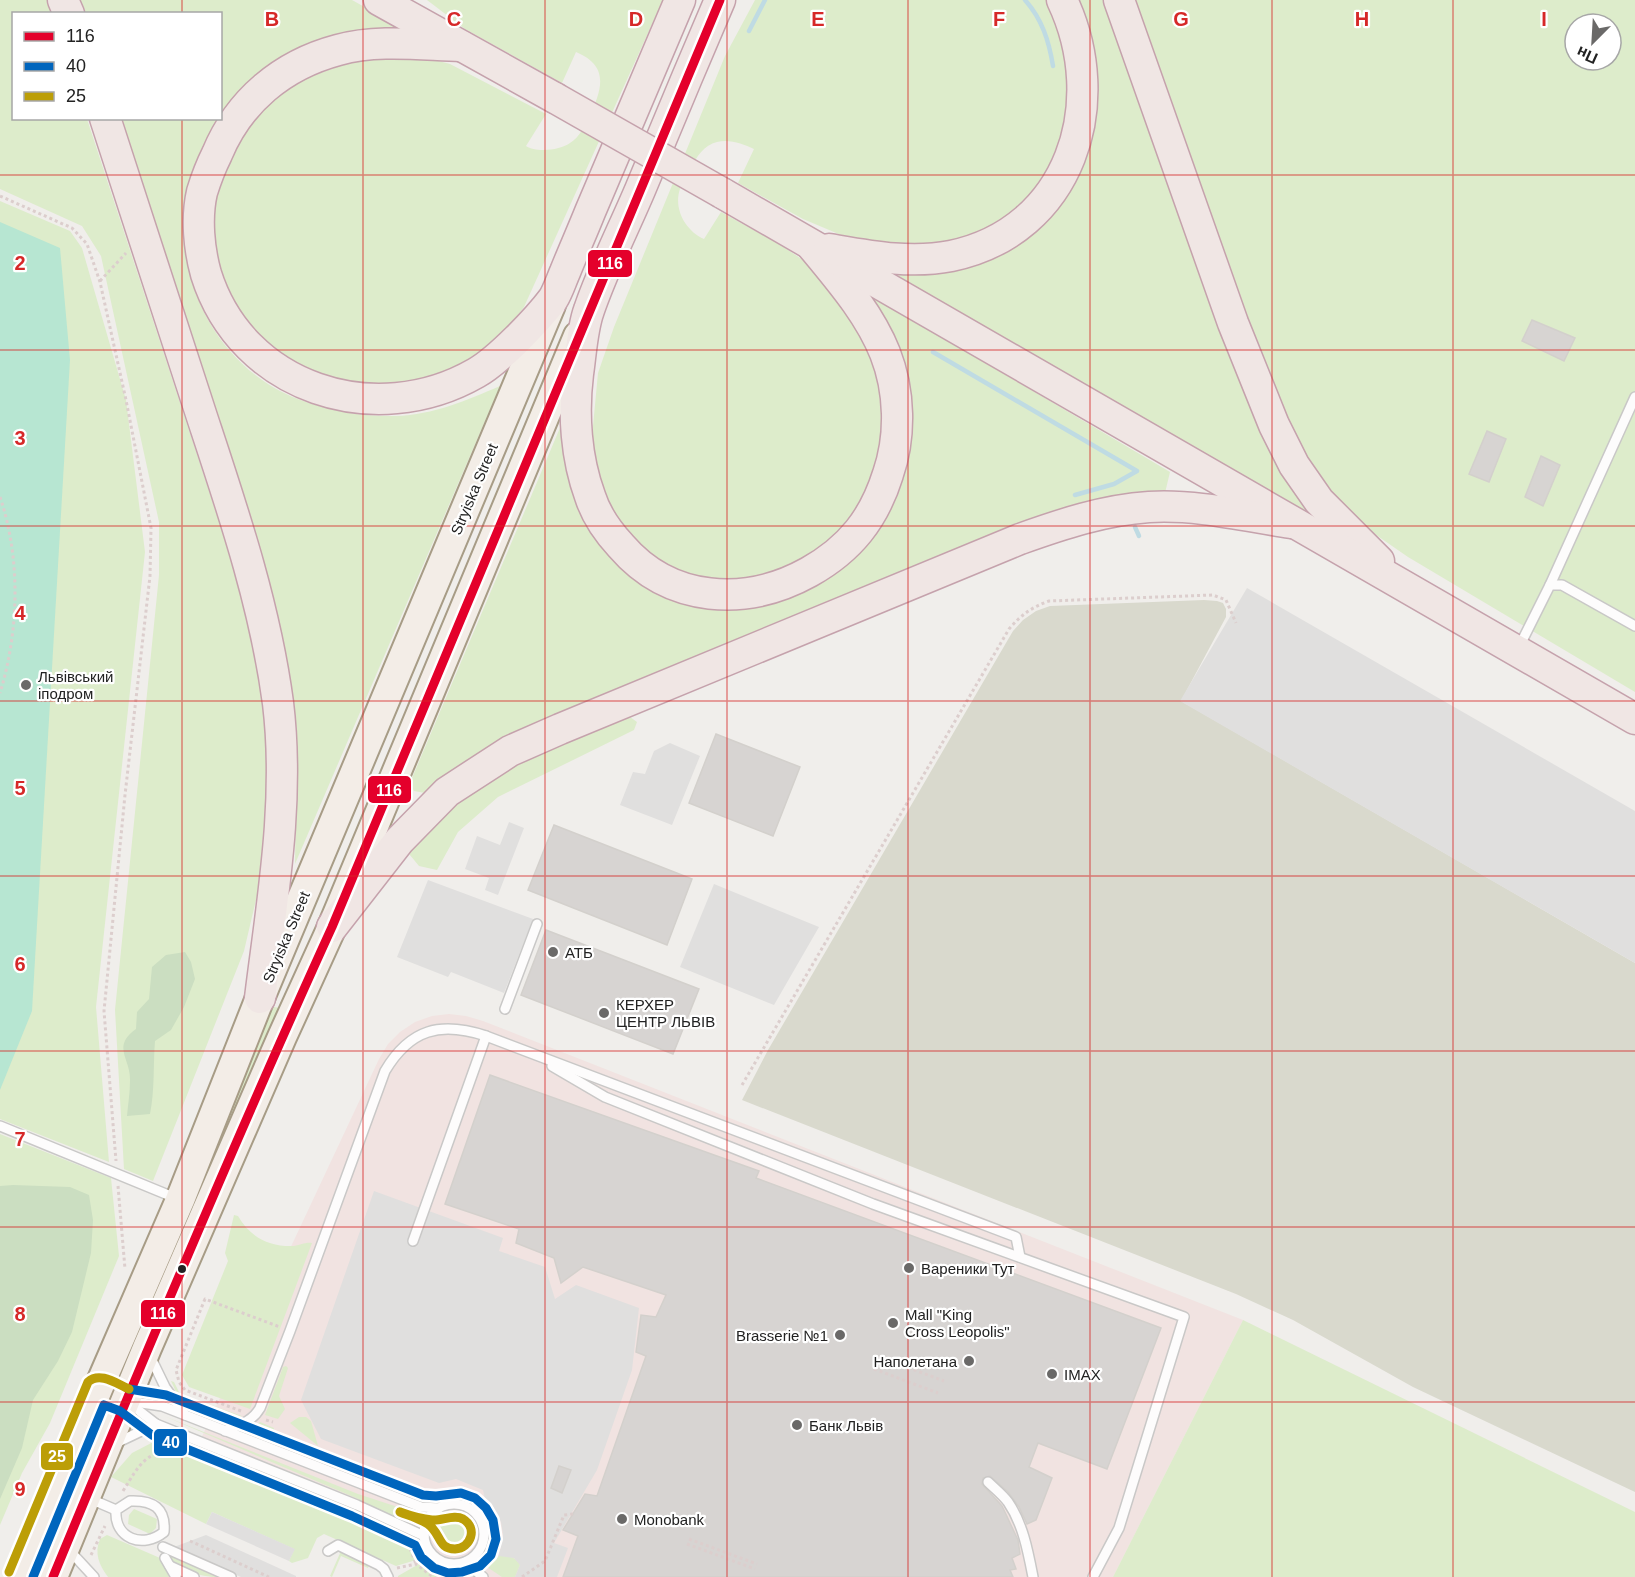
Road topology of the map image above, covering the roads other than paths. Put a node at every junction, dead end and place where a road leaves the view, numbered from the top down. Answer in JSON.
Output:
{"nodes":[{"id":1,"x":379,"y":0,"type":"edge"},
{"id":2,"x":412,"y":0,"type":"edge"},
{"id":3,"x":731,"y":0,"type":"edge"},
{"id":4,"x":1062,"y":0,"type":"edge"},
{"id":5,"x":1119,"y":0,"type":"edge"},
{"id":6,"x":680,"y":1,"type":"edge"},
{"id":7,"x":715,"y":12,"type":"edge"},
{"id":8,"x":461,"y":46,"type":"junction"},
{"id":9,"x":106,"y":120,"type":"edge"},
{"id":10,"x":812,"y":246,"type":"junction"},
{"id":11,"x":554,"y":297,"type":"junction"},
{"id":12,"x":588,"y":312,"type":"junction"},
{"id":13,"x":1635,"y":397,"type":"edge"},
{"id":14,"x":1291,"y":523,"type":"junction"},
{"id":15,"x":1550,"y":585,"type":"junction"},
{"id":16,"x":1407,"y":589,"type":"junction"},
{"id":17,"x":1635,"y":626,"type":"edge"},
{"id":18,"x":1516,"y":652,"type":"junction"},
{"id":19,"x":1635,"y":719,"type":"edge"},
{"id":20,"x":537,"y":924,"type":"dead end"},
{"id":21,"x":332,"y":927,"type":"junction"},
{"id":22,"x":260,"y":998,"type":"junction"},
{"id":23,"x":504,"y":1009,"type":"dead end"},
{"id":24,"x":486,"y":1036,"type":"junction"},
{"id":25,"x":530,"y":1053,"type":"junction"},
{"id":26,"x":0,"y":1126,"type":"edge"},
{"id":27,"x":180,"y":1200,"type":"junction"},
{"id":28,"x":413,"y":1241,"type":"dead end"},
{"id":29,"x":1020,"y":1257,"type":"junction"},
{"id":30,"x":147,"y":1348,"type":"junction"},
{"id":31,"x":98,"y":1389,"type":"junction"},
{"id":32,"x":126,"y":1401,"type":"junction"},
{"id":33,"x":185,"y":1415,"type":"junction"},
{"id":34,"x":156,"y":1424,"type":"junction"},
{"id":35,"x":225,"y":1431,"type":"junction"},
{"id":36,"x":107,"y":1448,"type":"junction"},
{"id":37,"x":988,"y":1482,"type":"dead end"},
{"id":38,"x":87,"y":1497,"type":"junction"},
{"id":39,"x":439,"y":1508,"type":"junction"},
{"id":40,"x":114,"y":1509,"type":"junction"},
{"id":41,"x":424,"y":1536,"type":"junction"},
{"id":42,"x":66,"y":1547,"type":"junction"},
{"id":43,"x":163,"y":1547,"type":"dead end"},
{"id":44,"x":328,"y":1551,"type":"dead end"},
{"id":45,"x":465,"y":1562,"type":"junction"},
{"id":46,"x":20,"y":1577,"type":"edge"},
{"id":47,"x":53,"y":1577,"type":"edge"},
{"id":48,"x":94,"y":1577,"type":"edge"},
{"id":49,"x":177,"y":1577,"type":"edge"},
{"id":50,"x":194,"y":1577,"type":"edge"},
{"id":51,"x":231,"y":1577,"type":"edge"},
{"id":52,"x":388,"y":1577,"type":"edge"},
{"id":53,"x":483,"y":1577,"type":"edge"},
{"id":54,"x":1034,"y":1577,"type":"edge"},
{"id":55,"x":1093,"y":1577,"type":"edge"}],
"edges":[{"from":1,"to":8,"type":"highway"},
{"from":2,"to":8,"type":"highway"},
{"from":3,"to":7,"type":"highway"},
{"from":4,"to":10,"type":"highway"},
{"from":5,"to":16,"type":"highway"},
{"from":6,"to":11,"type":"highway"},
{"from":7,"to":12,"type":"highway"},
{"from":8,"to":10,"type":"highway","bridge":true},
{"from":8,"to":11,"type":"highway"},
{"from":9,"to":22,"type":"highway"},
{"from":10,"to":12,"type":"highway"},
{"from":10,"to":14,"type":"highway"},
{"from":11,"to":22,"type":"main road","name":"Stryiska Street"},
{"from":12,"to":21,"type":"main road"},
{"from":13,"to":15,"type":"lane"},
{"from":14,"to":16,"type":"highway"},
{"from":14,"to":21,"type":"highway"},
{"from":15,"to":17,"type":"lane"},
{"from":15,"to":18,"type":"lane"},
{"from":16,"to":18,"type":"highway"},
{"from":18,"to":19,"type":"highway"},
{"from":20,"to":23,"type":"lane"},
{"from":21,"to":30,"type":"main road"},
{"from":22,"to":27,"type":"main road","name":"Stryiska Street"},
{"from":24,"to":25,"type":"lane"},
{"from":24,"to":28,"type":"lane"},
{"from":24,"to":35,"type":"lane"},
{"from":25,"to":29,"type":"lane"},
{"from":25,"to":29,"type":"lane"},
{"from":26,"to":27,"type":"lane"},
{"from":27,"to":31,"type":"main road","name":"Stryiska Street"},
{"from":29,"to":55,"type":"lane"},
{"from":30,"to":32,"type":"main road"},
{"from":30,"to":33,"type":"lane"},
{"from":31,"to":32,"type":"main road"},
{"from":31,"to":46,"type":"main road","name":"Stryiska Street"},
{"from":32,"to":33,"type":"lane"},
{"from":32,"to":34,"type":"lane"},
{"from":32,"to":36,"type":"main road"},
{"from":33,"to":35,"type":"lane"},
{"from":34,"to":36,"type":"lane"},
{"from":34,"to":41,"type":"lane"},
{"from":35,"to":39,"type":"lane"},
{"from":36,"to":38,"type":"main road"},
{"from":37,"to":54,"type":"lane"},
{"from":38,"to":40,"type":"lane"},
{"from":38,"to":42,"type":"main road"},
{"from":39,"to":41,"type":"lane"},
{"from":39,"to":45,"type":"lane"},
{"from":40,"to":40,"type":"lane"},
{"from":41,"to":45,"type":"lane"},
{"from":42,"to":47,"type":"main road"},
{"from":42,"to":48,"type":"lane"},
{"from":43,"to":51,"type":"lane"},
{"from":44,"to":52,"type":"lane"},
{"from":45,"to":53,"type":"lane"},
{"from":49,"to":50,"type":"lane"}]}
